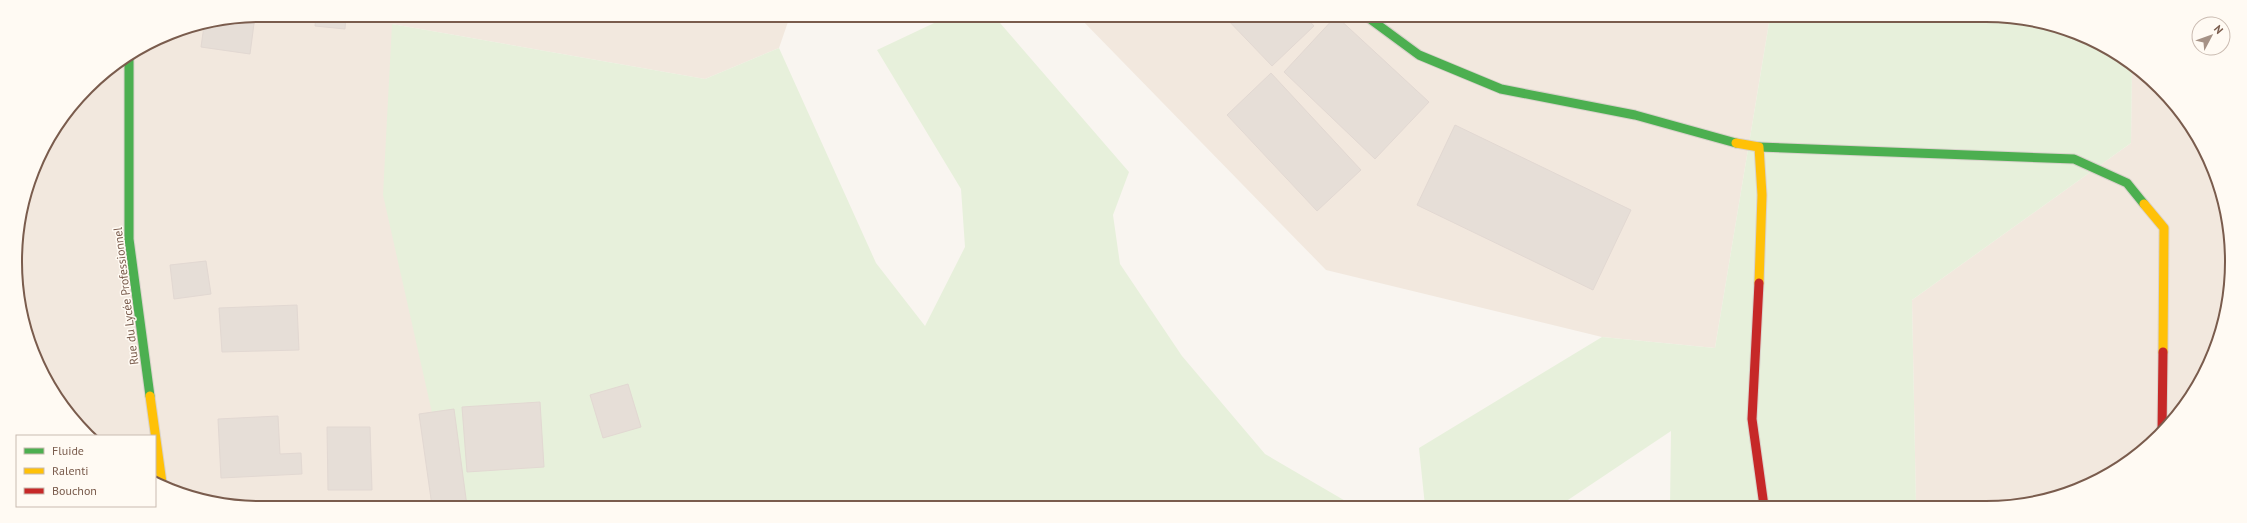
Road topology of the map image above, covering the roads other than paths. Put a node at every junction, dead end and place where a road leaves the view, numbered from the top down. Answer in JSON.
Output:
{"nodes":[{"id":1,"x":1374,"y":22,"type":"edge"},
{"id":2,"x":128,"y":62,"type":"edge"},
{"id":3,"x":1760,"y":147,"type":"junction"},
{"id":4,"x":2162,"y":423,"type":"edge"},
{"id":5,"x":156,"y":435,"type":"edge"},
{"id":6,"x":156,"y":439,"type":"edge"},
{"id":7,"x":161,"y":479,"type":"edge"},
{"id":8,"x":1763,"y":501,"type":"edge"}],
"edges":[{"from":1,"to":3,"type":"street"},
{"from":2,"to":5,"type":"street","name":"Rue du Lycée Professionnel"},
{"from":3,"to":4,"type":"street"},
{"from":3,"to":8,"type":"street"},
{"from":6,"to":7,"type":"street","name":"Rue du Lycée Professionnel"}]}
